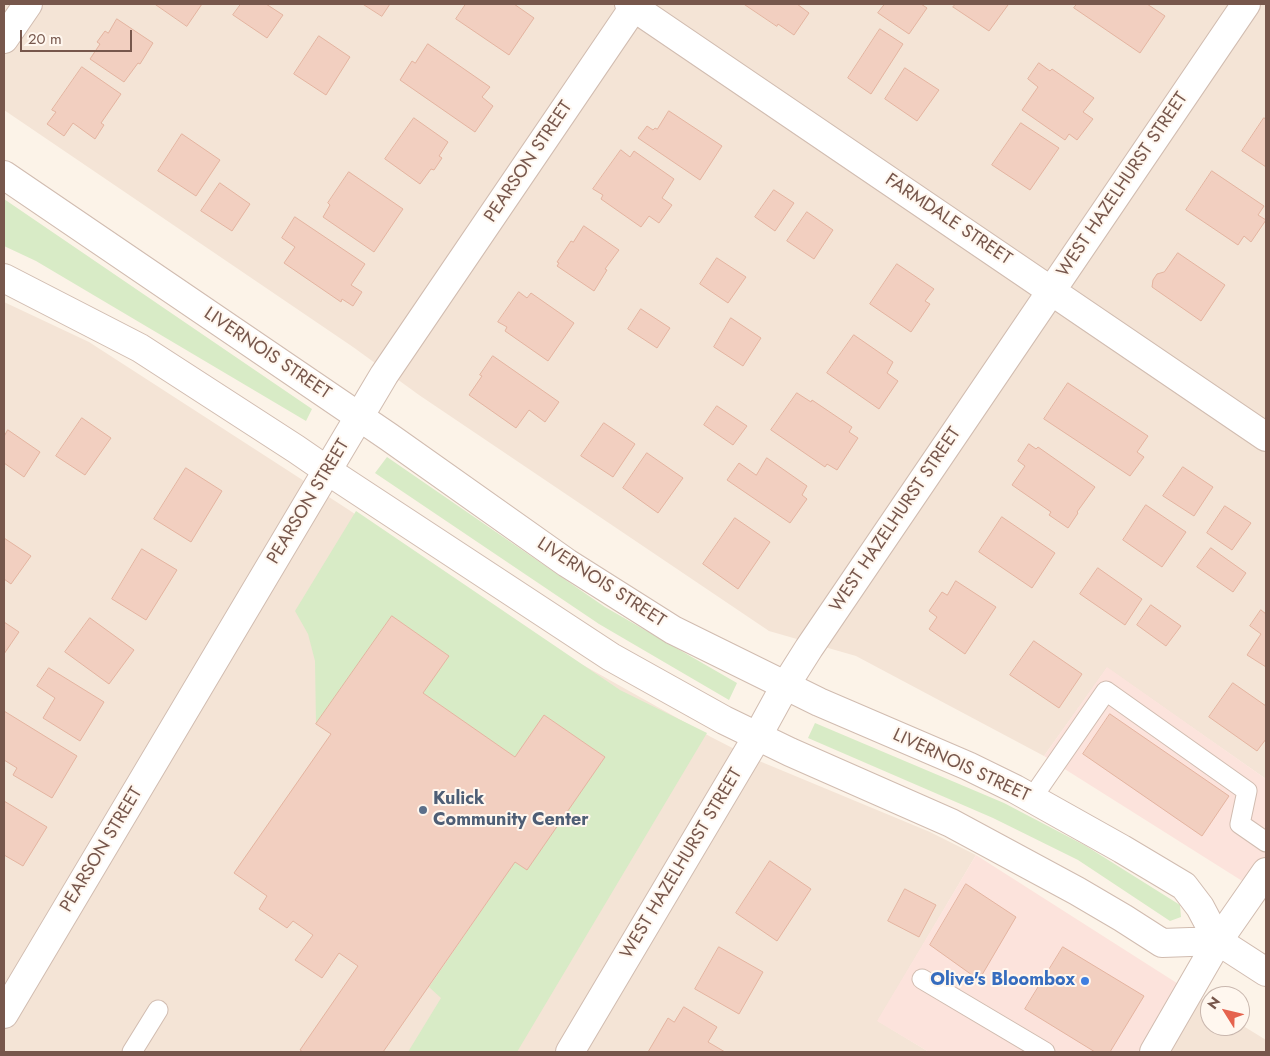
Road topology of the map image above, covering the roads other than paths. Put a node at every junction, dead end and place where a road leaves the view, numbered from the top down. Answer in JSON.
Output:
{"nodes":[{"id":1,"x":28,"y":4,"type":"edge"},
{"id":2,"x":1246,"y":4,"type":"edge"},
{"id":3,"x":633,"y":5,"type":"edge"},
{"id":4,"x":4,"y":39,"type":"edge"},
{"id":5,"x":4,"y":175,"type":"edge"},
{"id":6,"x":4,"y":278,"type":"edge"},
{"id":7,"x":1052,"y":291,"type":"junction"},
{"id":8,"x":359,"y":418,"type":"junction"},
{"id":9,"x":1266,"y":437,"type":"edge"},
{"id":10,"x":328,"y":471,"type":"junction"},
{"id":11,"x":785,"y":686,"type":"junction"},
{"id":12,"x":757,"y":737,"type":"junction"},
{"id":13,"x":1032,"y":798,"type":"junction"},
{"id":14,"x":1266,"y":842,"type":"edge"},
{"id":15,"x":1266,"y":872,"type":"edge"},
{"id":16,"x":1218,"y":942,"type":"junction"},
{"id":17,"x":1266,"y":972,"type":"edge"},
{"id":18,"x":922,"y":979,"type":"dead end"},
{"id":19,"x":158,"y":1010,"type":"dead end"},
{"id":20,"x":4,"y":1014,"type":"edge"},
{"id":21,"x":132,"y":1052,"type":"edge"},
{"id":22,"x":570,"y":1052,"type":"edge"},
{"id":23,"x":1045,"y":1052,"type":"edge"},
{"id":24,"x":1154,"y":1052,"type":"edge"}],
"edges":[{"from":1,"to":4,"type":"street"},
{"from":2,"to":7,"type":"street","name":"WEST HAZELHURST STREET"},
{"from":3,"to":7,"type":"street","name":"FARMDALE STREET"},
{"from":3,"to":8,"type":"street","name":"PEARSON STREET"},
{"from":5,"to":8,"type":"street","name":"LIVERNOIS STREET"},
{"from":6,"to":10,"type":"street"},
{"from":7,"to":9,"type":"street","name":"FARMDALE STREET"},
{"from":7,"to":11,"type":"street","name":"WEST HAZELHURST STREET"},
{"from":8,"to":10,"type":"street","name":"PEARSON STREET"},
{"from":8,"to":11,"type":"street","name":"LIVERNOIS STREET"},
{"from":10,"to":12,"type":"street"},
{"from":10,"to":20,"type":"street","name":"PEARSON STREET"},
{"from":11,"to":12,"type":"street","name":"WEST HAZELHURST STREET"},
{"from":11,"to":13,"type":"street","name":"LIVERNOIS STREET"},
{"from":12,"to":16,"type":"street"},
{"from":12,"to":22,"type":"street","name":"WEST HAZELHURST STREET"},
{"from":13,"to":14,"type":"lane"},
{"from":13,"to":16,"type":"street","name":"LIVERNOIS STREET"},
{"from":15,"to":16,"type":"street"},
{"from":16,"to":17,"type":"street"},
{"from":16,"to":24,"type":"street"},
{"from":18,"to":23,"type":"lane"},
{"from":19,"to":21,"type":"lane"}]}
